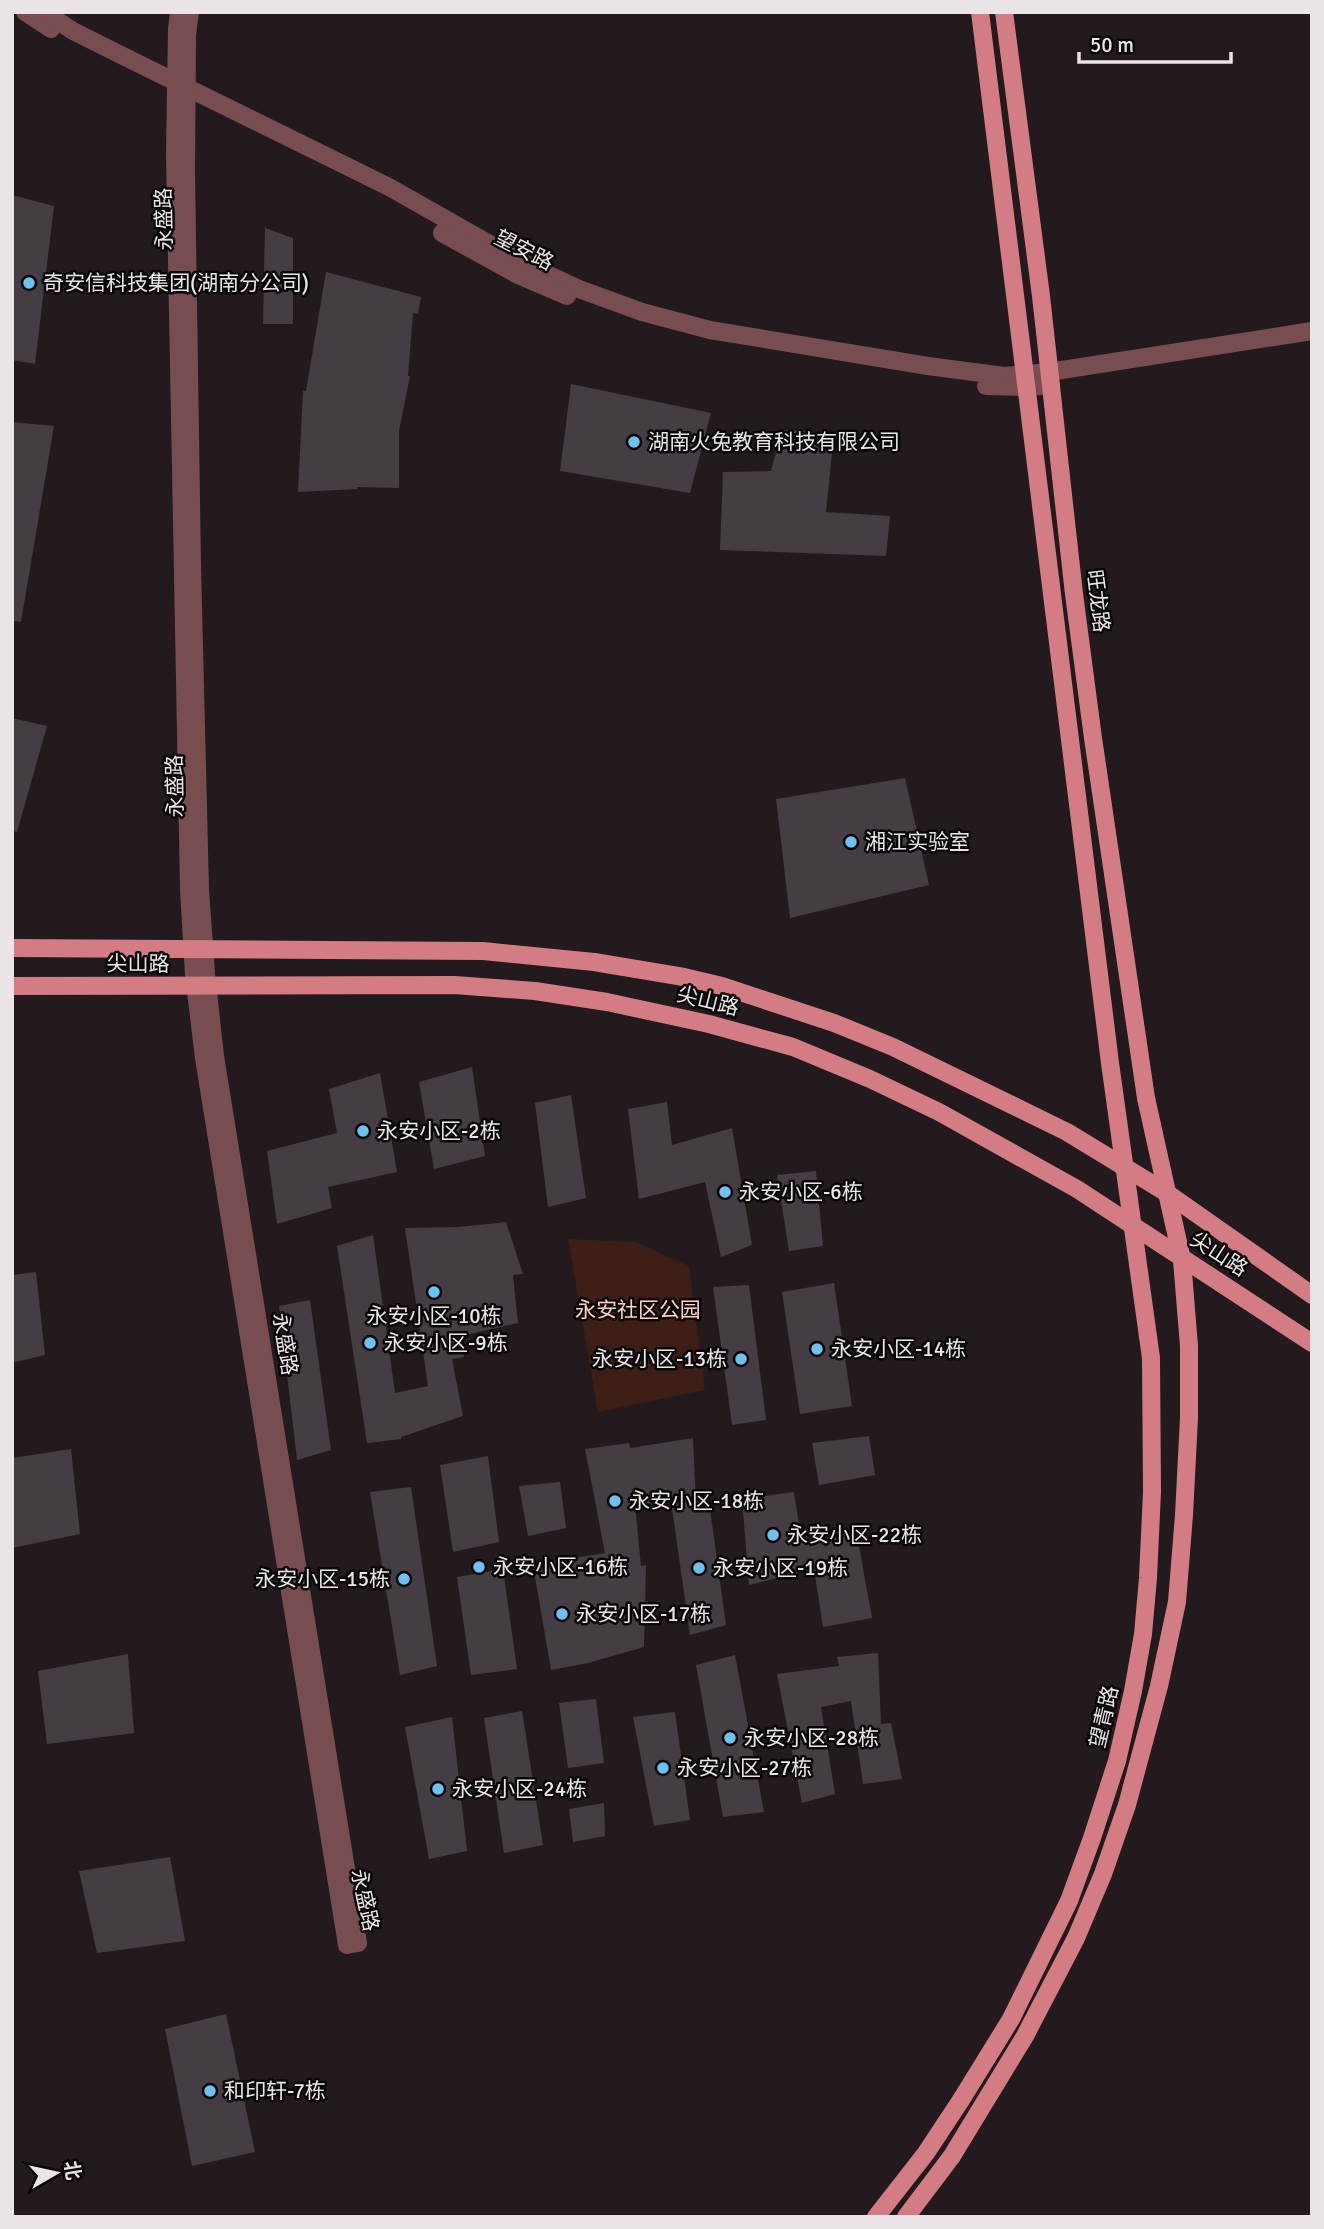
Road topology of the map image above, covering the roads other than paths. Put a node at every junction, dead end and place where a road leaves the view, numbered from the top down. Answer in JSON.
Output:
{"nodes":[{"id":1,"x":25,"y":12,"type":"edge"},
{"id":2,"x":44,"y":12,"type":"edge"},
{"id":3,"x":179,"y":12,"type":"edge"},
{"id":4,"x":190,"y":12,"type":"edge"},
{"id":5,"x":980,"y":12,"type":"edge"},
{"id":6,"x":1004,"y":12,"type":"edge"},
{"id":7,"x":181,"y":91,"type":"junction"},
{"id":8,"x":1312,"y":331,"type":"edge"},
{"id":9,"x":1050,"y":379,"type":"junction"},
{"id":10,"x":1027,"y":381,"type":"junction"},
{"id":11,"x":12,"y":948,"type":"edge"},
{"id":12,"x":198,"y":949,"type":"junction"},
{"id":13,"x":12,"y":986,"type":"edge"},
{"id":14,"x":201,"y":986,"type":"junction"},
{"id":15,"x":1124,"y":1166,"type":"junction"},
{"id":16,"x":1167,"y":1193,"type":"junction"},
{"id":17,"x":1133,"y":1225,"type":"junction"},
{"id":18,"x":1181,"y":1256,"type":"junction"},
{"id":19,"x":1312,"y":1295,"type":"edge"},
{"id":20,"x":1312,"y":1343,"type":"edge"},
{"id":21,"x":876,"y":2217,"type":"edge"},
{"id":22,"x":906,"y":2217,"type":"edge"}],
"edges":[{"from":1,"to":7,"type":"street","name":"望安路"},
{"from":2,"to":7,"type":"street","name":"望安路"},
{"from":3,"to":7,"type":"street","name":"永盛路"},
{"from":4,"to":7,"type":"street","name":"永盛路"},
{"from":5,"to":10,"type":"main road"},
{"from":6,"to":9,"type":"main road","name":"旺龙路"},
{"from":7,"to":10,"type":"street","name":"望安路"},
{"from":7,"to":12,"type":"street","name":"永盛路"},
{"from":8,"to":9,"type":"street","name":"望安路"},
{"from":9,"to":10,"type":"street","name":"望安路"},
{"from":9,"to":16,"type":"main road","name":"旺龙路"},
{"from":10,"to":15,"type":"main road"},
{"from":11,"to":12,"type":"main road","name":"尖山路"},
{"from":12,"to":14,"type":"street","name":"永盛路"},
{"from":12,"to":15,"type":"main road","name":"尖山路"},
{"from":13,"to":14,"type":"main road","name":"尖山路"},
{"from":14,"to":14,"type":"street","name":"永盛路"},
{"from":14,"to":17,"type":"main road","name":"尖山路"},
{"from":15,"to":16,"type":"main road","name":"尖山路"},
{"from":15,"to":17,"type":"main road","name":"望青路"},
{"from":16,"to":18,"type":"main road","name":"望青路"},
{"from":16,"to":19,"type":"main road","name":"尖山路"},
{"from":17,"to":18,"type":"main road","name":"尖山路"},
{"from":17,"to":21,"type":"main road","name":"望青路"},
{"from":18,"to":20,"type":"main road","name":"尖山路"},
{"from":18,"to":22,"type":"main road","name":"望青路"}]}
